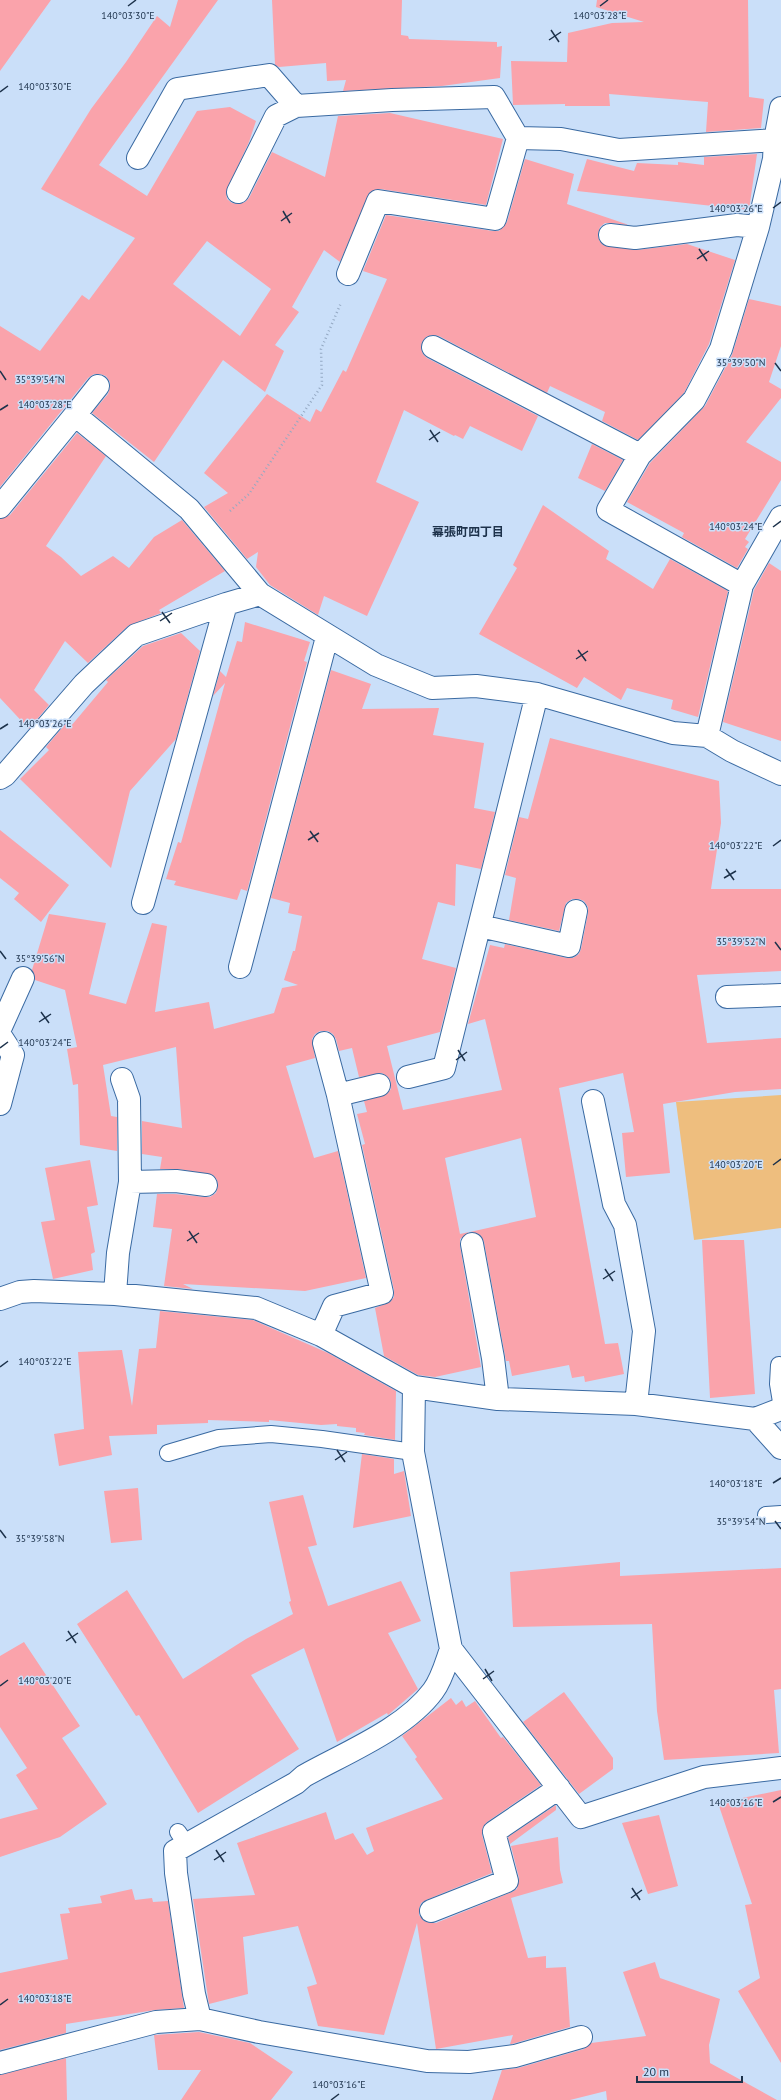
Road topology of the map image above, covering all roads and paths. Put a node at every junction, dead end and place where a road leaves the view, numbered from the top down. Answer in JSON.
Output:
{"nodes":[{"id":1,"x":296,"y":106,"type":"junction"},
{"id":2,"x":781,"y":108,"type":"edge"},
{"id":3,"x":518,"y":138,"type":"junction"},
{"id":4,"x":777,"y":153,"type":"edge"},
{"id":5,"x":138,"y":158,"type":"dead end"},
{"id":6,"x":238,"y":192,"type":"dead end"},
{"id":7,"x":758,"y":227,"type":"junction"},
{"id":8,"x":610,"y":235,"type":"dead end"},
{"id":9,"x":348,"y":274,"type":"joint"},
{"id":10,"x":434,"y":347,"type":"dead end"},
{"id":11,"x":98,"y":386,"type":"dead end"},
{"id":12,"x":75,"y":415,"type":"junction"},
{"id":13,"x":640,"y":454,"type":"junction"},
{"id":14,"x":0,"y":507,"type":"edge"},
{"id":15,"x":781,"y":517,"type":"edge"},
{"id":16,"x":208,"y":532,"type":"junction"},
{"id":17,"x":742,"y":585,"type":"junction"},
{"id":18,"x":260,"y":594,"type":"junction"},
{"id":19,"x":226,"y":604,"type":"junction"},
{"id":20,"x":328,"y":637,"type":"junction"},
{"id":21,"x":537,"y":694,"type":"junction"},
{"id":22,"x":707,"y":736,"type":"junction"},
{"id":23,"x":781,"y":774,"type":"edge"},
{"id":24,"x":0,"y":778,"type":"edge"},
{"id":25,"x":143,"y":903,"type":"dead end"},
{"id":26,"x":576,"y":911,"type":"dead end"},
{"id":27,"x":480,"y":926,"type":"junction"},
{"id":28,"x":240,"y":967,"type":"dead end"},
{"id":29,"x":23,"y":978,"type":"dead end"},
{"id":30,"x":781,"y":995,"type":"edge"},
{"id":31,"x":727,"y":997,"type":"dead end"},
{"id":32,"x":0,"y":1029,"type":"edge"},
{"id":33,"x":0,"y":1035,"type":"edge"},
{"id":34,"x":324,"y":1044,"type":"dead end"},
{"id":35,"x":408,"y":1077,"type":"dead end"},
{"id":36,"x":122,"y":1079,"type":"dead end"},
{"id":37,"x":379,"y":1085,"type":"dead end"},
{"id":38,"x":338,"y":1095,"type":"junction"},
{"id":39,"x":593,"y":1101,"type":"dead end"},
{"id":40,"x":0,"y":1104,"type":"edge"},
{"id":41,"x":130,"y":1182,"type":"junction"},
{"id":42,"x":206,"y":1185,"type":"dead end"},
{"id":43,"x":472,"y":1244,"type":"dead end"},
{"id":44,"x":115,"y":1294,"type":"junction"},
{"id":45,"x":0,"y":1300,"type":"edge"},
{"id":46,"x":321,"y":1334,"type":"junction"},
{"id":47,"x":779,"y":1365,"type":"dead end"},
{"id":48,"x":414,"y":1387,"type":"junction"},
{"id":49,"x":498,"y":1399,"type":"junction"},
{"id":50,"x":781,"y":1402,"type":"edge"},
{"id":51,"x":636,"y":1404,"type":"junction"},
{"id":52,"x":781,"y":1409,"type":"edge"},
{"id":53,"x":755,"y":1419,"type":"junction"},
{"id":54,"x":781,"y":1448,"type":"edge"},
{"id":55,"x":413,"y":1452,"type":"junction"},
{"id":56,"x":168,"y":1453,"type":"dead end"},
{"id":57,"x":451,"y":1649,"type":"junction"},
{"id":58,"x":781,"y":1768,"type":"edge"},
{"id":59,"x":559,"y":1788,"type":"junction"},
{"id":60,"x":431,"y":1910,"type":"dead end"},
{"id":61,"x":200,"y":2019,"type":"junction"},
{"id":62,"x":581,"y":2037,"type":"dead end"},
{"id":63,"x":0,"y":2063,"type":"edge"}],
"edges":[{"from":1,"to":3,"type":"street"},
{"from":1,"to":5,"type":"street"},
{"from":1,"to":6,"type":"street"},
{"from":2,"to":4,"type":"street"},
{"from":3,"to":4,"type":"street"},
{"from":3,"to":9,"type":"street"},
{"from":4,"to":7,"type":"street"},
{"from":7,"to":8,"type":"street"},
{"from":7,"to":13,"type":"street"},
{"from":9,"to":16,"type":"path"},
{"from":10,"to":13,"type":"street"},
{"from":11,"to":12,"type":"street"},
{"from":12,"to":14,"type":"street"},
{"from":12,"to":16,"type":"street"},
{"from":13,"to":17,"type":"street"},
{"from":15,"to":17,"type":"street"},
{"from":16,"to":18,"type":"street"},
{"from":17,"to":22,"type":"street"},
{"from":18,"to":19,"type":"street"},
{"from":18,"to":20,"type":"street"},
{"from":19,"to":24,"type":"street"},
{"from":19,"to":25,"type":"street"},
{"from":20,"to":21,"type":"street"},
{"from":20,"to":28,"type":"street"},
{"from":21,"to":22,"type":"street"},
{"from":21,"to":27,"type":"street"},
{"from":22,"to":23,"type":"street"},
{"from":26,"to":27,"type":"street"},
{"from":27,"to":35,"type":"street"},
{"from":29,"to":32,"type":"street"},
{"from":30,"to":31,"type":"street"},
{"from":33,"to":40,"type":"street"},
{"from":34,"to":38,"type":"street"},
{"from":36,"to":41,"type":"street"},
{"from":37,"to":38,"type":"street"},
{"from":38,"to":46,"type":"street"},
{"from":39,"to":51,"type":"street"},
{"from":41,"to":42,"type":"street"},
{"from":41,"to":44,"type":"street"},
{"from":43,"to":49,"type":"street"},
{"from":44,"to":45,"type":"street"},
{"from":44,"to":46,"type":"street"},
{"from":46,"to":48,"type":"street"},
{"from":47,"to":50,"type":"lane"},
{"from":48,"to":49,"type":"street"},
{"from":48,"to":55,"type":"street"},
{"from":49,"to":51,"type":"street"},
{"from":51,"to":53,"type":"street"},
{"from":52,"to":53,"type":"street"},
{"from":53,"to":54,"type":"street"},
{"from":55,"to":56,"type":"lane"},
{"from":55,"to":57,"type":"street"},
{"from":57,"to":59,"type":"street"},
{"from":57,"to":61,"type":"street"},
{"from":58,"to":59,"type":"street"},
{"from":59,"to":60,"type":"street"},
{"from":61,"to":62,"type":"street"},
{"from":61,"to":63,"type":"street"}]}
